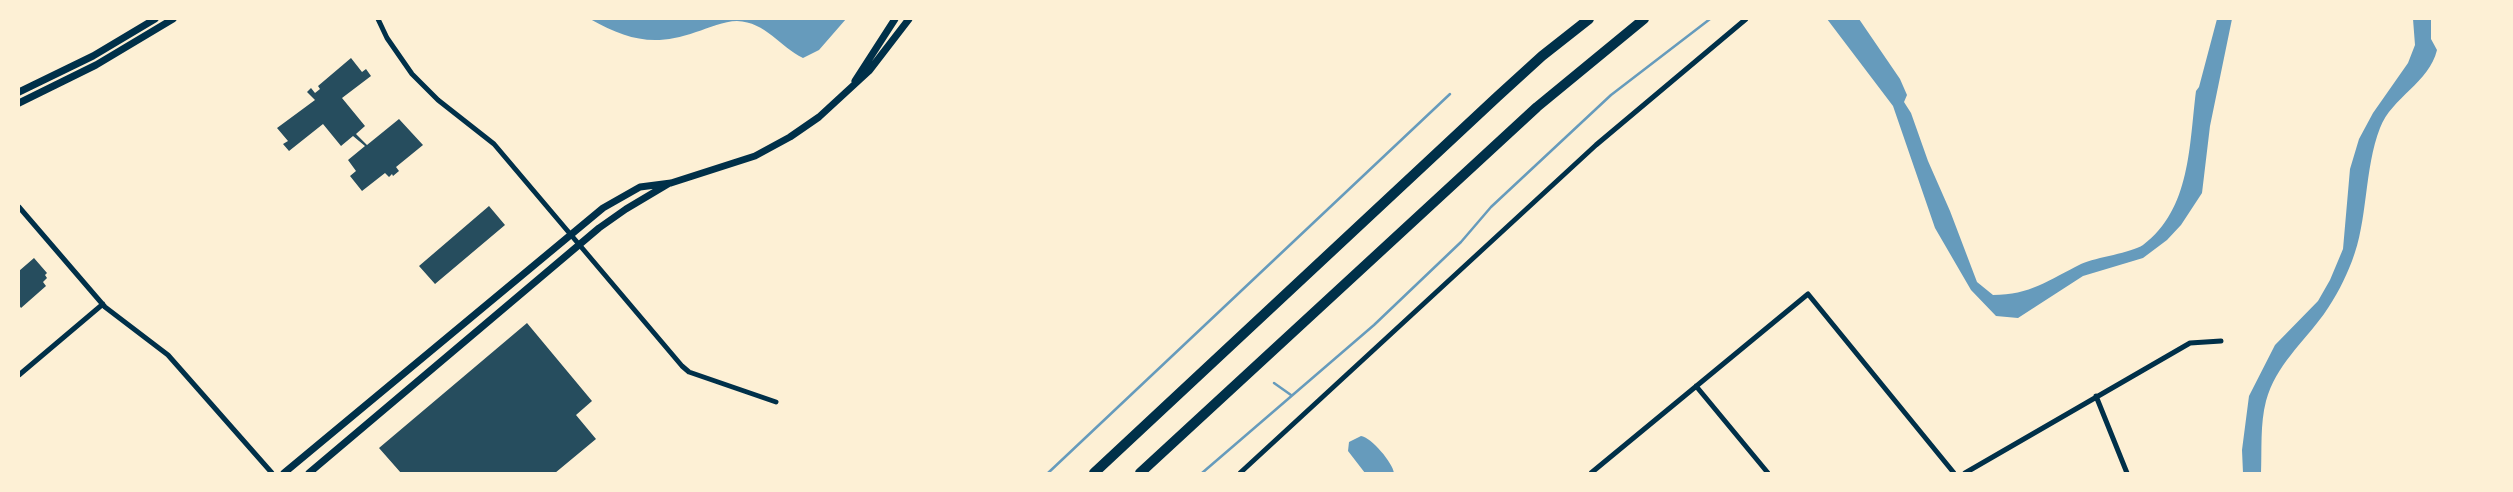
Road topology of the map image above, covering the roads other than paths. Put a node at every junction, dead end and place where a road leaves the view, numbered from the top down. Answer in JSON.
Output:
{"nodes":[{"id":1,"x":155,"y":19,"type":"edge"},
{"id":2,"x":173,"y":19,"type":"edge"},
{"id":3,"x":378,"y":19,"type":"edge"},
{"id":4,"x":895,"y":19,"type":"edge"},
{"id":5,"x":909,"y":19,"type":"edge"},
{"id":6,"x":1589,"y":19,"type":"edge"},
{"id":7,"x":1644,"y":19,"type":"edge"},
{"id":8,"x":1746,"y":19,"type":"edge"},
{"id":9,"x":851,"y":88,"type":"junction"},
{"id":10,"x":19,"y":92,"type":"edge"},
{"id":11,"x":19,"y":103,"type":"edge"},
{"id":12,"x":671,"y":183,"type":"junction"},
{"id":13,"x":19,"y":207,"type":"edge"},
{"id":14,"x":570,"y":234,"type":"junction"},
{"id":15,"x":578,"y":246,"type":"junction"},
{"id":16,"x":103,"y":304,"type":"junction"},
{"id":17,"x":2220,"y":341,"type":"dead end"},
{"id":18,"x":19,"y":375,"type":"edge"},
{"id":19,"x":1696,"y":386,"type":"junction"},
{"id":20,"x":2096,"y":396,"type":"junction"},
{"id":21,"x":776,"y":402,"type":"dead end"},
{"id":22,"x":272,"y":473,"type":"edge"},
{"id":23,"x":284,"y":473,"type":"edge"},
{"id":24,"x":309,"y":473,"type":"edge"},
{"id":25,"x":1094,"y":473,"type":"edge"},
{"id":26,"x":1140,"y":473,"type":"edge"},
{"id":27,"x":1240,"y":473,"type":"edge"},
{"id":28,"x":1591,"y":473,"type":"edge"},
{"id":29,"x":1768,"y":473,"type":"edge"},
{"id":30,"x":1954,"y":473,"type":"edge"},
{"id":31,"x":1965,"y":473,"type":"edge"},
{"id":32,"x":2127,"y":473,"type":"edge"}],
"edges":[{"from":1,"to":10,"type":"street"},
{"from":2,"to":11,"type":"street"},
{"from":3,"to":14,"type":"street"},
{"from":4,"to":9,"type":"street"},
{"from":5,"to":9,"type":"street"},
{"from":6,"to":25,"type":"highway"},
{"from":7,"to":26,"type":"highway"},
{"from":8,"to":27,"type":"street"},
{"from":9,"to":12,"type":"street"},
{"from":12,"to":14,"type":"street"},
{"from":12,"to":15,"type":"street"},
{"from":13,"to":16,"type":"street"},
{"from":14,"to":15,"type":"street"},
{"from":14,"to":23,"type":"street"},
{"from":15,"to":21,"type":"street"},
{"from":15,"to":24,"type":"street"},
{"from":16,"to":18,"type":"street"},
{"from":16,"to":22,"type":"street"},
{"from":17,"to":20,"type":"street"},
{"from":19,"to":28,"type":"street"},
{"from":19,"to":29,"type":"street"},
{"from":19,"to":30,"type":"street"},
{"from":20,"to":31,"type":"street"},
{"from":20,"to":32,"type":"street"}]}
